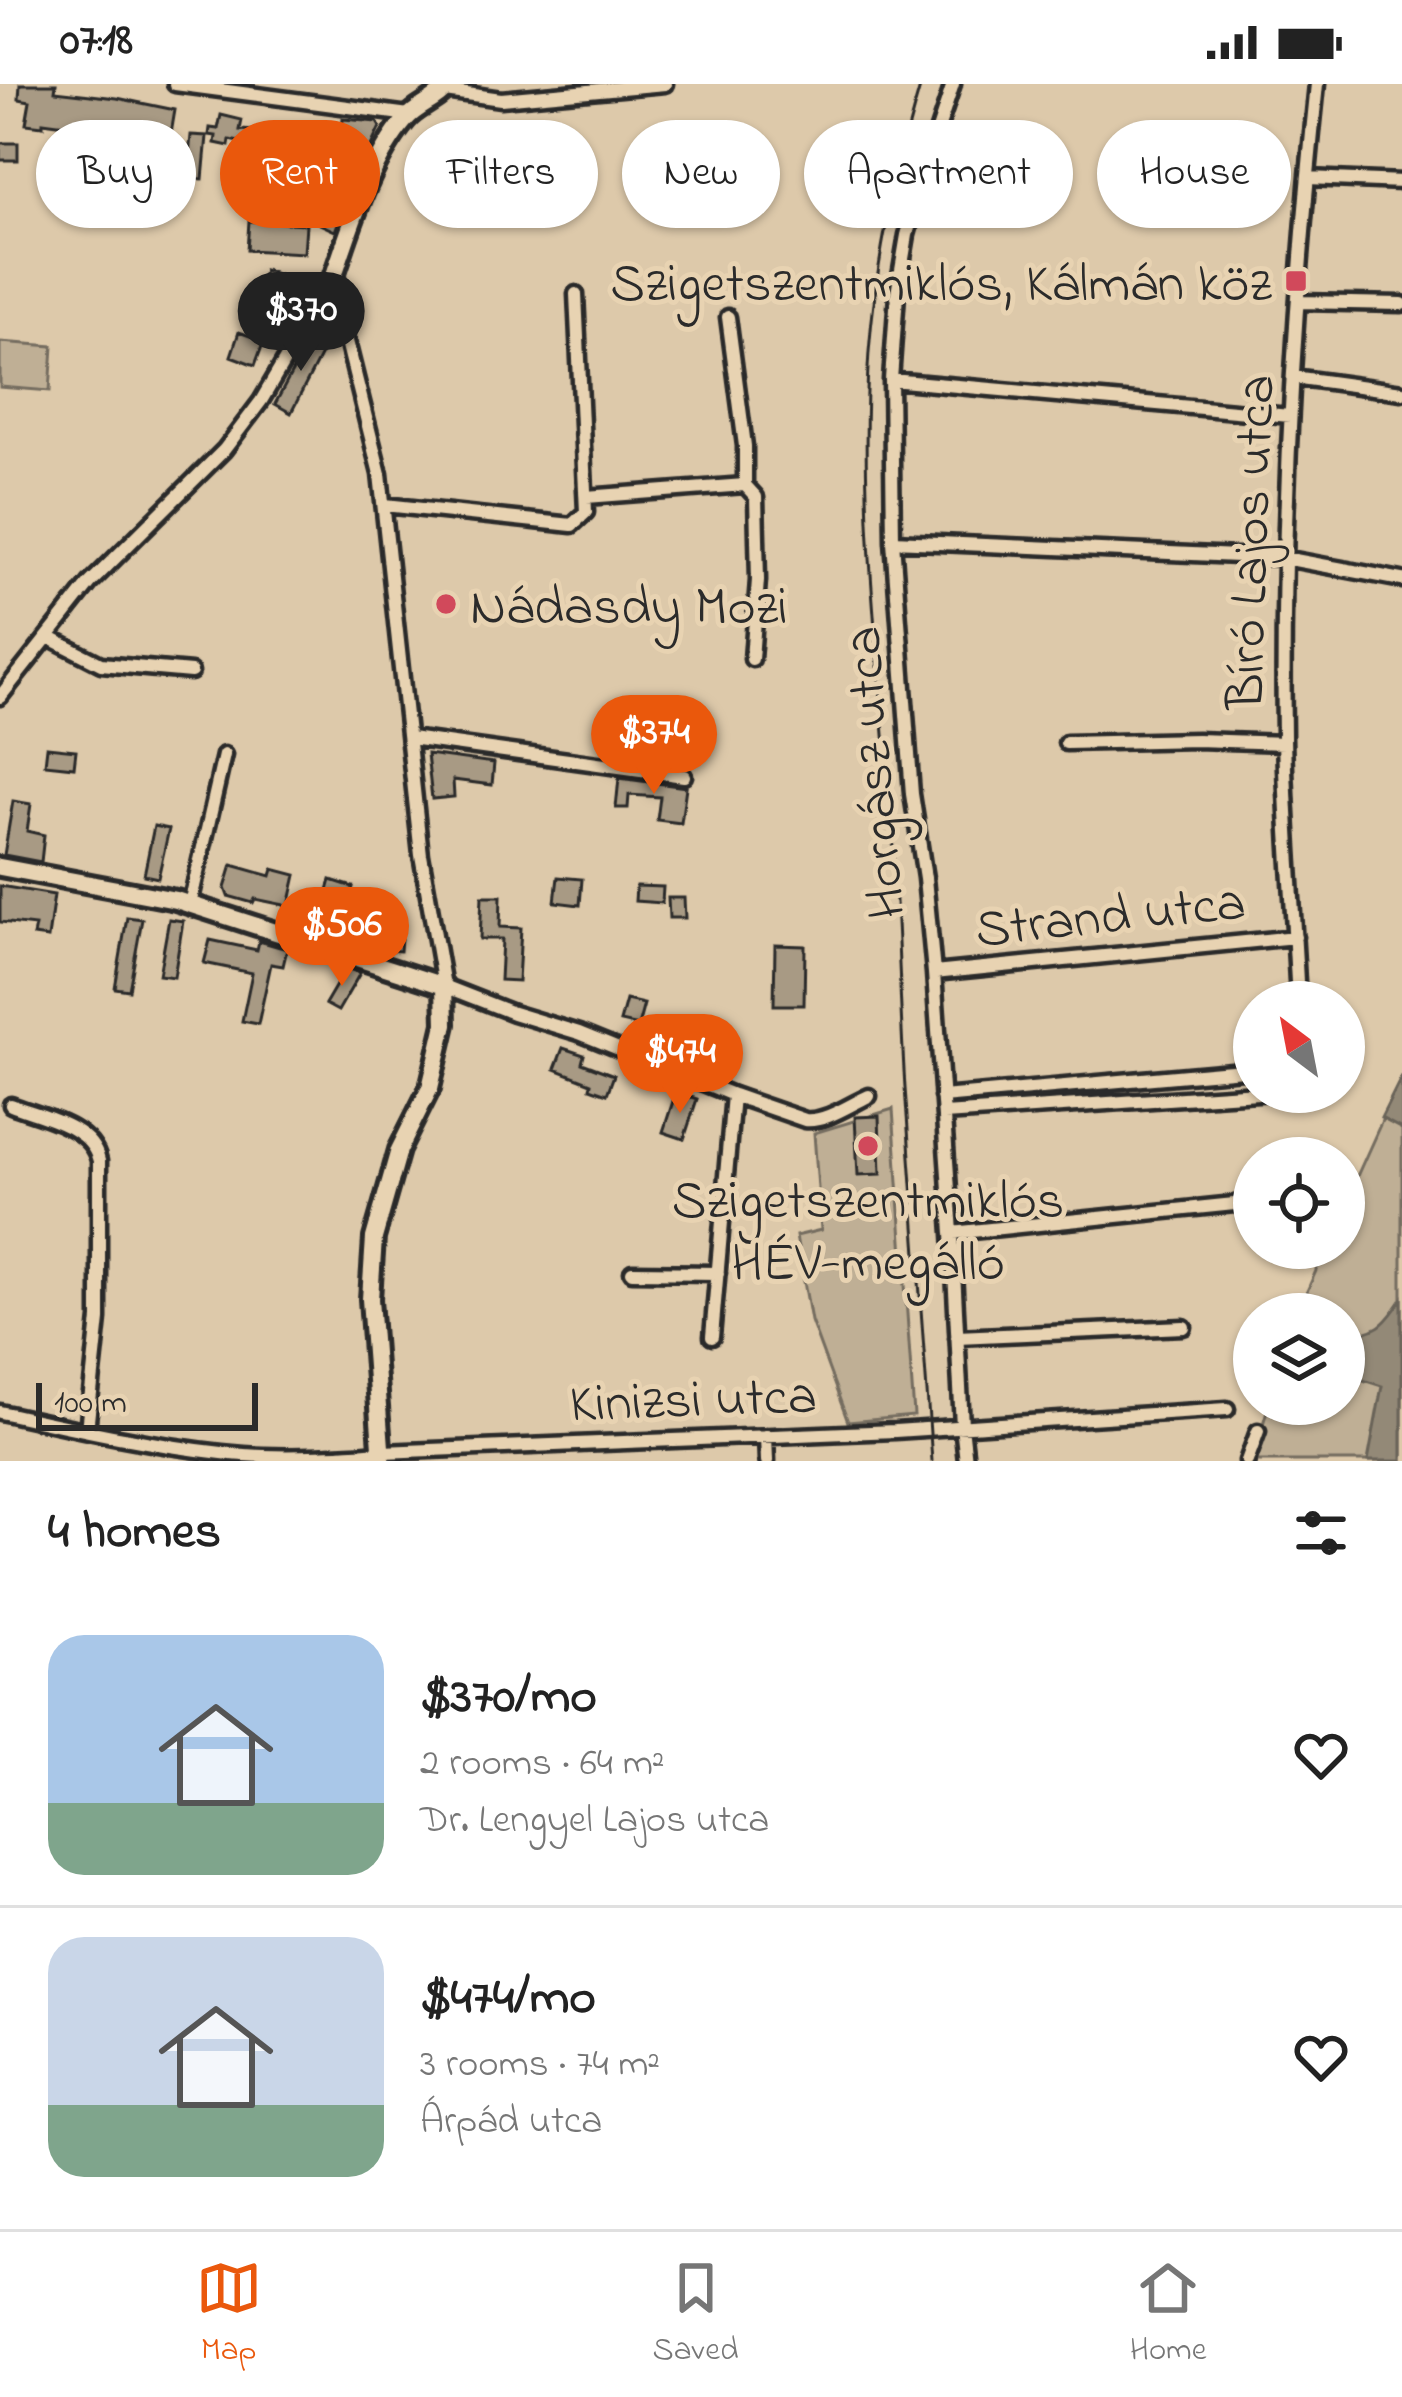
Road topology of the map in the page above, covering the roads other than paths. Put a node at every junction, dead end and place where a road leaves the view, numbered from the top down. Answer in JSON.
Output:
{"nodes":[{"id":1,"x":175,"y":84,"type":"edge"},
{"id":2,"x":664,"y":84,"type":"edge"},
{"id":3,"x":953,"y":84,"type":"edge"},
{"id":4,"x":1317,"y":84,"type":"edge"},
{"id":5,"x":447,"y":87,"type":"edge"},
{"id":6,"x":409,"y":115,"type":"junction"},
{"id":7,"x":1308,"y":178,"type":"junction"},
{"id":8,"x":1402,"y":182,"type":"edge"},
{"id":9,"x":332,"y":281,"type":"junction"},
{"id":10,"x":576,"y":294,"type":"dead end"},
{"id":11,"x":1298,"y":302,"type":"junction"},
{"id":12,"x":1402,"y":304,"type":"edge"},
{"id":13,"x":728,"y":317,"type":"dead end"},
{"id":14,"x":341,"y":322,"type":"junction"},
{"id":15,"x":307,"y":323,"type":"junction"},
{"id":16,"x":1293,"y":377,"type":"junction"},
{"id":17,"x":891,"y":380,"type":"junction"},
{"id":18,"x":1402,"y":392,"type":"edge"},
{"id":19,"x":1290,"y":416,"type":"junction"},
{"id":20,"x":745,"y":485,"type":"junction"},
{"id":21,"x":586,"y":496,"type":"junction"},
{"id":22,"x":385,"y":506,"type":"junction"},
{"id":23,"x":893,"y":542,"type":"junction"},
{"id":24,"x":1285,"y":558,"type":"junction"},
{"id":25,"x":1402,"y":580,"type":"edge"},
{"id":26,"x":48,"y":637,"type":"junction"},
{"id":27,"x":752,"y":659,"type":"dead end"},
{"id":28,"x":191,"y":672,"type":"dead end"},
{"id":29,"x":2,"y":692,"type":"edge"},
{"id":30,"x":410,"y":738,"type":"junction"},
{"id":31,"x":1284,"y":742,"type":"junction"},
{"id":32,"x":1066,"y":743,"type":"dead end"},
{"id":33,"x":224,"y":755,"type":"dead end"},
{"id":34,"x":684,"y":776,"type":"dead end"},
{"id":35,"x":0,"y":867,"type":"edge"},
{"id":36,"x":190,"y":904,"type":"junction"},
{"id":37,"x":1295,"y":937,"type":"junction"},
{"id":38,"x":934,"y":973,"type":"junction"},
{"id":39,"x":1297,"y":981,"type":"edge"},
{"id":40,"x":444,"y":986,"type":"junction"},
{"id":41,"x":1233,"y":1071,"type":"edge"},
{"id":42,"x":734,"y":1095,"type":"junction"},
{"id":43,"x":1233,"y":1095,"type":"edge"},
{"id":44,"x":868,"y":1096,"type":"dead end"},
{"id":45,"x":942,"y":1097,"type":"junction"},
{"id":46,"x":11,"y":1105,"type":"dead end"},
{"id":47,"x":944,"y":1114,"type":"junction"},
{"id":48,"x":1233,"y":1204,"type":"edge"},
{"id":49,"x":952,"y":1233,"type":"junction"},
{"id":50,"x":632,"y":1272,"type":"dead end"},
{"id":51,"x":718,"y":1273,"type":"junction"},
{"id":52,"x":1184,"y":1327,"type":"dead end"},
{"id":53,"x":712,"y":1337,"type":"dead end"},
{"id":54,"x":957,"y":1337,"type":"junction"},
{"id":55,"x":1227,"y":1409,"type":"dead end"},
{"id":56,"x":0,"y":1412,"type":"edge"},
{"id":57,"x":962,"y":1426,"type":"junction"},
{"id":58,"x":87,"y":1430,"type":"junction"},
{"id":59,"x":1258,"y":1431,"type":"dead end"},
{"id":60,"x":766,"y":1436,"type":"junction"},
{"id":61,"x":569,"y":1444,"type":"junction"},
{"id":62,"x":382,"y":1456,"type":"edge"},
{"id":63,"x":570,"y":1461,"type":"edge"},
{"id":64,"x":767,"y":1461,"type":"edge"},
{"id":65,"x":966,"y":1461,"type":"edge"},
{"id":66,"x":1247,"y":1461,"type":"edge"}],
"edges":[{"from":1,"to":6,"type":"street"},
{"from":2,"to":5,"type":"street"},
{"from":3,"to":17,"type":"street","name":"Horgász utca"},
{"from":4,"to":7,"type":"street","name":"Bíró Lajos utca"},
{"from":5,"to":6,"type":"street"},
{"from":6,"to":9,"type":"street"},
{"from":7,"to":8,"type":"street"},
{"from":7,"to":11,"type":"street","name":"Bíró Lajos utca"},
{"from":9,"to":14,"type":"street"},
{"from":9,"to":15,"type":"street"},
{"from":10,"to":21,"type":"street"},
{"from":11,"to":12,"type":"street"},
{"from":11,"to":16,"type":"street","name":"Bíró Lajos utca"},
{"from":13,"to":20,"type":"street"},
{"from":14,"to":15,"type":"street"},
{"from":14,"to":22,"type":"street"},
{"from":15,"to":26,"type":"street"},
{"from":16,"to":18,"type":"street"},
{"from":16,"to":19,"type":"street","name":"Bíró Lajos utca"},
{"from":17,"to":19,"type":"street"},
{"from":17,"to":23,"type":"street","name":"Horgász utca"},
{"from":19,"to":24,"type":"street","name":"Bíró Lajos utca"},
{"from":20,"to":21,"type":"street"},
{"from":20,"to":27,"type":"street"},
{"from":21,"to":22,"type":"street"},
{"from":22,"to":30,"type":"street"},
{"from":23,"to":24,"type":"street"},
{"from":23,"to":38,"type":"street","name":"Horgász utca"},
{"from":24,"to":25,"type":"street"},
{"from":24,"to":31,"type":"street","name":"Bíró Lajos utca"},
{"from":26,"to":28,"type":"street"},
{"from":26,"to":29,"type":"street"},
{"from":30,"to":34,"type":"street"},
{"from":30,"to":40,"type":"street"},
{"from":31,"to":32,"type":"street"},
{"from":31,"to":37,"type":"street","name":"Bíró Lajos utca"},
{"from":33,"to":36,"type":"street"},
{"from":35,"to":36,"type":"street"},
{"from":36,"to":40,"type":"street"},
{"from":37,"to":38,"type":"street","name":"Strand utca"},
{"from":37,"to":39,"type":"street","name":"Bíró Lajos utca"},
{"from":38,"to":45,"type":"street","name":"Horgász utca"},
{"from":40,"to":42,"type":"street"},
{"from":40,"to":62,"type":"street"},
{"from":41,"to":45,"type":"street"},
{"from":42,"to":44,"type":"street"},
{"from":42,"to":51,"type":"street"},
{"from":43,"to":47,"type":"street"},
{"from":45,"to":47,"type":"street","name":"Horgász utca"},
{"from":46,"to":58,"type":"street"},
{"from":47,"to":49,"type":"street","name":"Horgász utca"},
{"from":48,"to":49,"type":"street"},
{"from":49,"to":54,"type":"street","name":"Horgász utca"},
{"from":50,"to":51,"type":"street"},
{"from":51,"to":53,"type":"street"},
{"from":52,"to":54,"type":"street"},
{"from":54,"to":57,"type":"street","name":"Horgász utca"},
{"from":55,"to":57,"type":"street","name":"Kinizsi utca"},
{"from":56,"to":58,"type":"street","name":"Kinizsi utca"},
{"from":57,"to":60,"type":"street","name":"Kinizsi utca"},
{"from":57,"to":65,"type":"street","name":"Horgász utca"},
{"from":58,"to":62,"type":"street","name":"Kinizsi utca"},
{"from":59,"to":66,"type":"street"},
{"from":60,"to":61,"type":"street","name":"Kinizsi utca"},
{"from":60,"to":64,"type":"street"},
{"from":61,"to":62,"type":"street","name":"Kinizsi utca"},
{"from":61,"to":63,"type":"street"}]}
